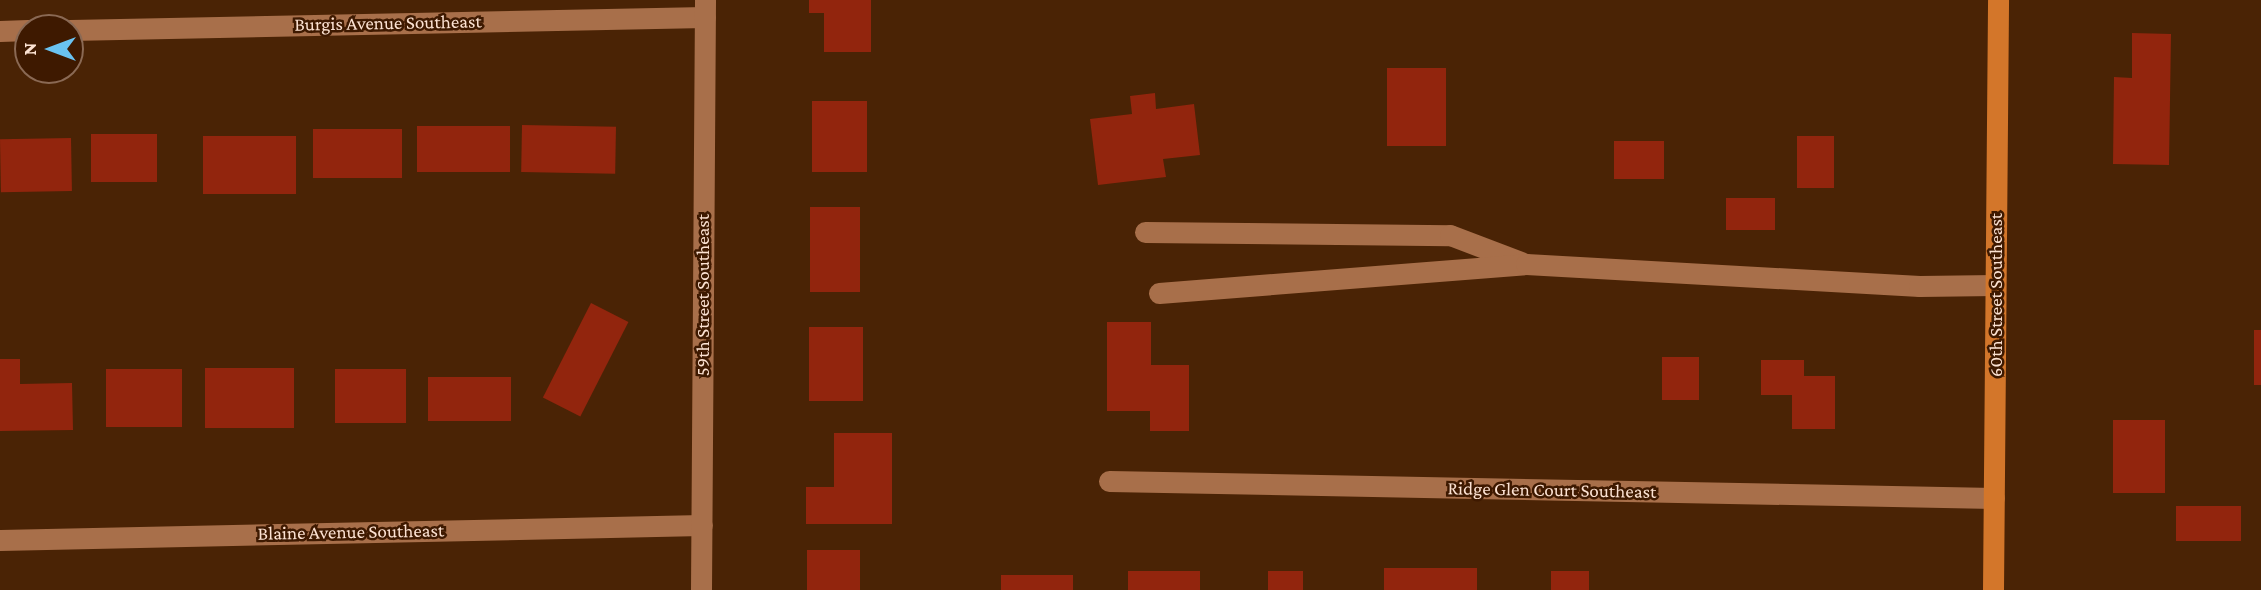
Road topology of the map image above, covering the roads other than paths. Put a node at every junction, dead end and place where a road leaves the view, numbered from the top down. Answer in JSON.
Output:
{"nodes":[{"id":1,"x":1998,"y":0,"type":"edge"},
{"id":2,"x":705,"y":8,"type":"edge"},
{"id":3,"x":84,"y":30,"type":"edge"},
{"id":4,"x":1145,"y":232,"type":"dead end"},
{"id":5,"x":1526,"y":264,"type":"junction"},
{"id":6,"x":1996,"y":285,"type":"junction"},
{"id":7,"x":1159,"y":293,"type":"dead end"},
{"id":8,"x":1109,"y":481,"type":"dead end"},
{"id":9,"x":1994,"y":498,"type":"junction"},
{"id":10,"x":702,"y":525,"type":"junction"},
{"id":11,"x":0,"y":540,"type":"edge"},
{"id":12,"x":701,"y":590,"type":"edge"},
{"id":13,"x":1993,"y":590,"type":"edge"}],
"edges":[{"from":1,"to":6,"type":"main road","name":"60th Street Southeast"},
{"from":2,"to":3,"type":"street","name":"Burgis Avenue Southeast"},
{"from":2,"to":10,"type":"street","name":"59th Street Southeast"},
{"from":4,"to":5,"type":"street"},
{"from":5,"to":6,"type":"street"},
{"from":5,"to":7,"type":"street"},
{"from":6,"to":9,"type":"main road","name":"60th Street Southeast"},
{"from":8,"to":9,"type":"street","name":"Ridge Glen Court Southeast"},
{"from":9,"to":13,"type":"main road","name":"60th Street Southeast"},
{"from":10,"to":11,"type":"street","name":"Blaine Avenue Southeast"},
{"from":10,"to":12,"type":"street","name":"59th Street Southeast"}]}
